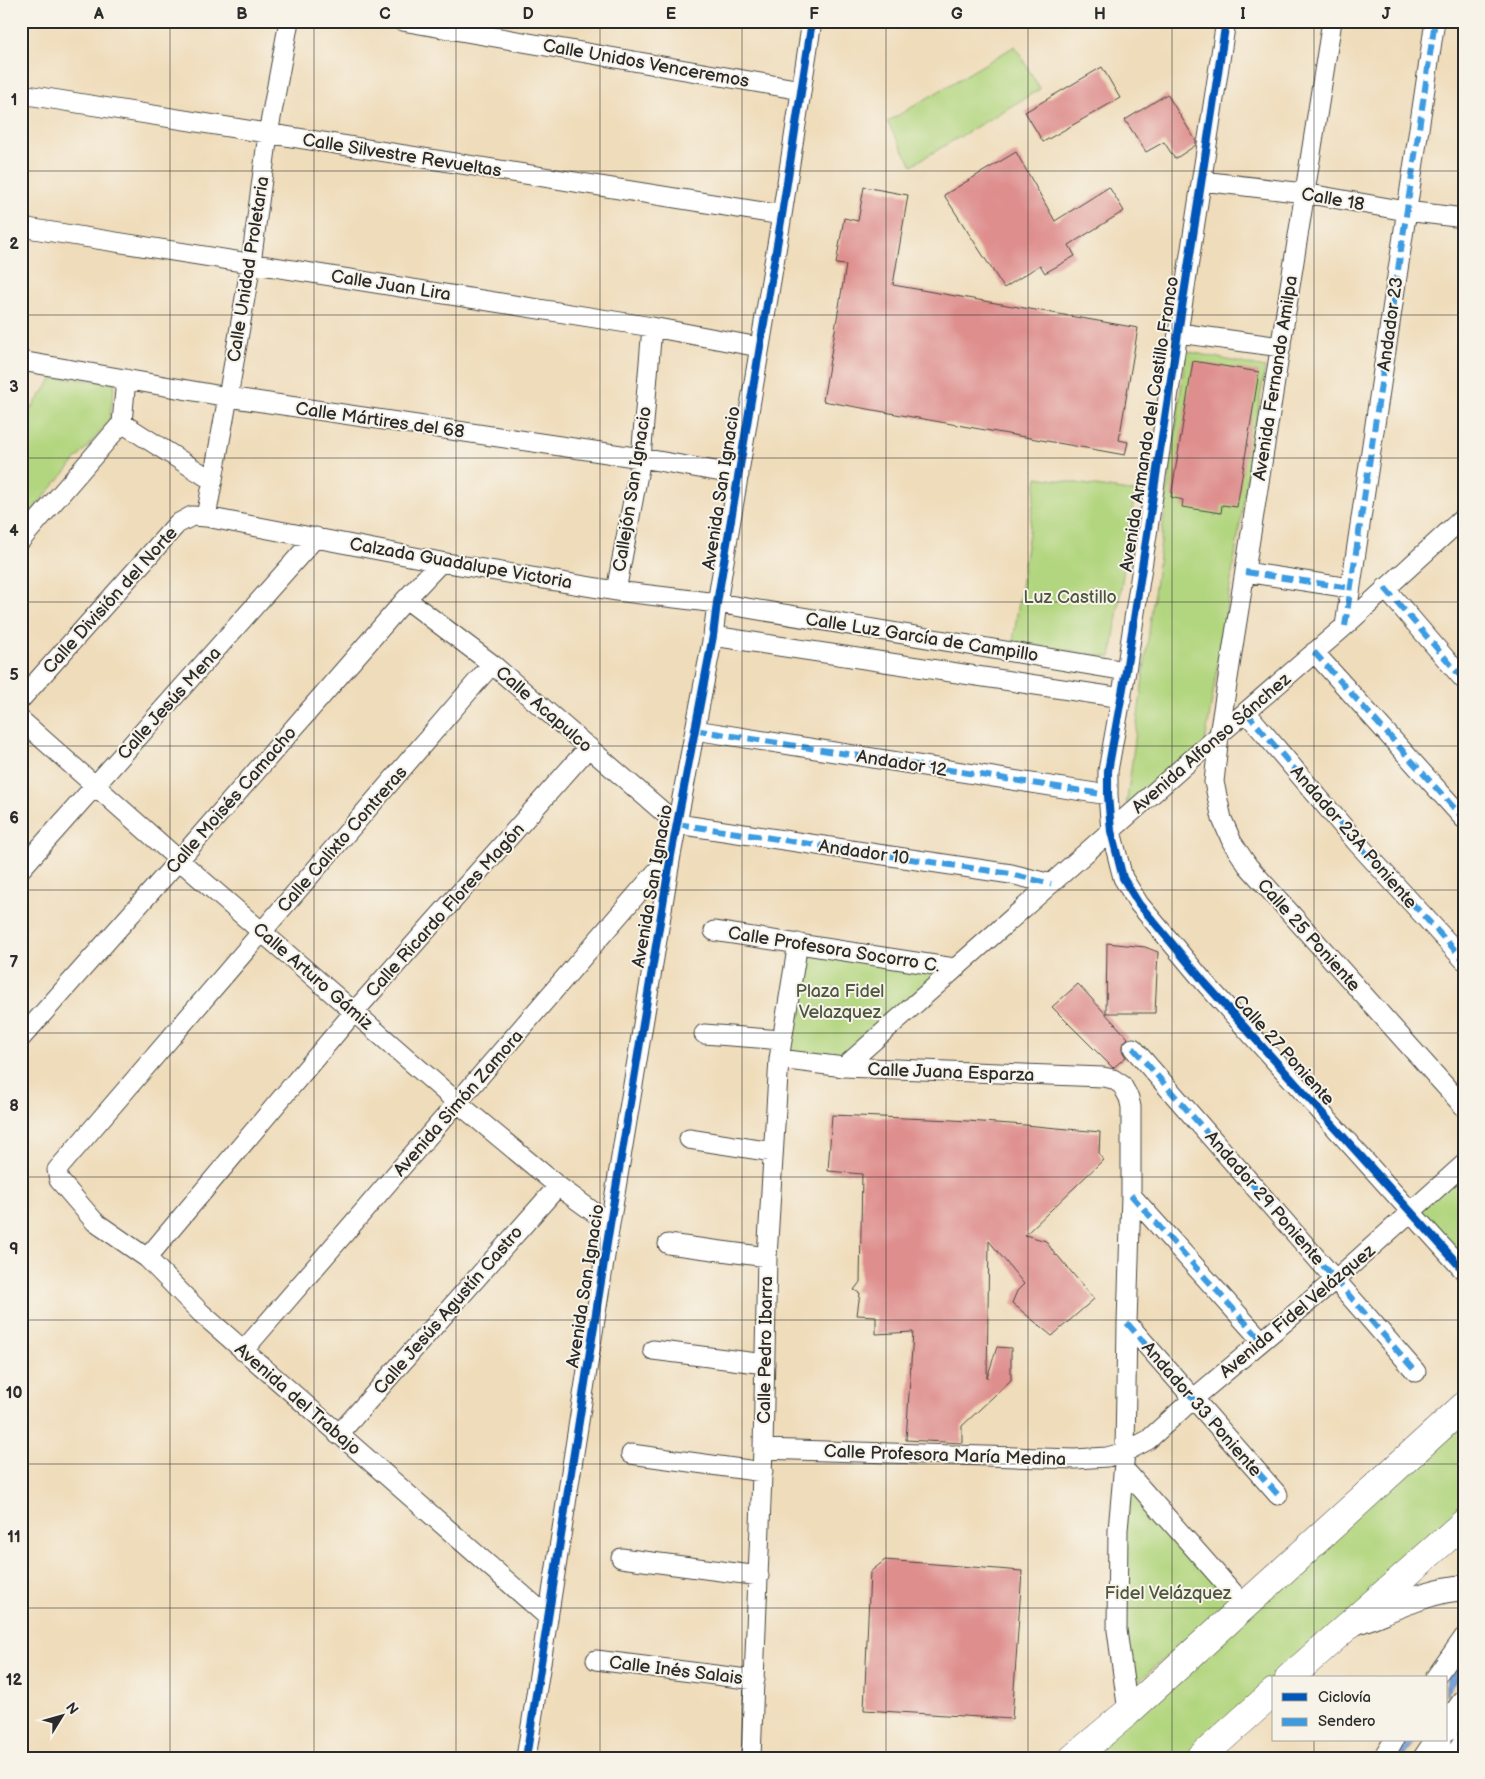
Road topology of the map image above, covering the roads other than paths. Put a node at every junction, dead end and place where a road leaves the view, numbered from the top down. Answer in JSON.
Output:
{"nodes":[{"id":1,"x":289,"y":21,"type":"edge"},
{"id":2,"x":402,"y":21,"type":"edge"},
{"id":3,"x":812,"y":21,"type":"edge"},
{"id":4,"x":1226,"y":21,"type":"edge"},
{"id":5,"x":1332,"y":21,"type":"edge"},
{"id":6,"x":1435,"y":21,"type":"edge"},
{"id":7,"x":802,"y":90,"type":"junction"},
{"id":8,"x":21,"y":94,"type":"edge"},
{"id":9,"x":268,"y":134,"type":"junction"},
{"id":10,"x":1202,"y":181,"type":"junction"},
{"id":11,"x":1304,"y":193,"type":"junction"},
{"id":12,"x":1406,"y":211,"type":"junction"},
{"id":13,"x":782,"y":215,"type":"junction"},
{"id":14,"x":1464,"y":218,"type":"edge"},
{"id":15,"x":21,"y":227,"type":"edge"},
{"id":16,"x":251,"y":263,"type":"junction"},
{"id":17,"x":652,"y":327,"type":"junction"},
{"id":18,"x":1179,"y":333,"type":"junction"},
{"id":19,"x":759,"y":347,"type":"junction"},
{"id":20,"x":1281,"y":347,"type":"junction"},
{"id":21,"x":21,"y":361,"type":"edge"},
{"id":22,"x":126,"y":379,"type":"junction"},
{"id":23,"x":228,"y":397,"type":"junction"},
{"id":24,"x":122,"y":423,"type":"junction"},
{"id":25,"x":640,"y":458,"type":"junction"},
{"id":26,"x":739,"y":475,"type":"junction"},
{"id":27,"x":213,"y":481,"type":"junction"},
{"id":28,"x":206,"y":517,"type":"junction"},
{"id":29,"x":1464,"y":517,"type":"edge"},
{"id":30,"x":316,"y":537,"type":"junction"},
{"id":31,"x":21,"y":540,"type":"edge"},
{"id":32,"x":441,"y":562,"type":"junction"},
{"id":33,"x":1244,"y":572,"type":"junction"},
{"id":34,"x":1350,"y":588,"type":"junction"},
{"id":35,"x":1384,"y":588,"type":"junction"},
{"id":36,"x":616,"y":590,"type":"junction"},
{"id":37,"x":406,"y":599,"type":"junction"},
{"id":38,"x":717,"y":603,"type":"junction"},
{"id":39,"x":1345,"y":626,"type":"junction"},
{"id":40,"x":713,"y":636,"type":"junction"},
{"id":41,"x":1314,"y":652,"type":"junction"},
{"id":42,"x":492,"y":664,"type":"junction"},
{"id":43,"x":1126,"y":671,"type":"junction"},
{"id":44,"x":1464,"y":680,"type":"edge"},
{"id":45,"x":1122,"y":698,"type":"junction"},
{"id":46,"x":21,"y":699,"type":"edge"},
{"id":47,"x":1246,"y":712,"type":"junction"},
{"id":48,"x":21,"y":720,"type":"edge"},
{"id":49,"x":696,"y":730,"type":"junction"},
{"id":50,"x":1218,"y":735,"type":"junction"},
{"id":51,"x":589,"y":747,"type":"junction"},
{"id":52,"x":95,"y":786,"type":"junction"},
{"id":53,"x":1108,"y":795,"type":"junction"},
{"id":54,"x":1464,"y":819,"type":"edge"},
{"id":55,"x":677,"y":824,"type":"junction"},
{"id":56,"x":1111,"y":831,"type":"junction"},
{"id":57,"x":671,"y":855,"type":"junction"},
{"id":58,"x":179,"y":860,"type":"junction"},
{"id":59,"x":21,"y":869,"type":"edge"},
{"id":60,"x":1051,"y":884,"type":"junction"},
{"id":61,"x":714,"y":930,"type":"dead end"},
{"id":62,"x":262,"y":932,"type":"junction"},
{"id":63,"x":798,"y":943,"type":"junction"},
{"id":64,"x":1464,"y":960,"type":"edge"},
{"id":65,"x":954,"y":968,"type":"junction"},
{"id":66,"x":354,"y":1012,"type":"junction"},
{"id":67,"x":704,"y":1034,"type":"dead end"},
{"id":68,"x":21,"y":1038,"type":"edge"},
{"id":69,"x":782,"y":1040,"type":"junction"},
{"id":70,"x":1133,"y":1048,"type":"dead end"},
{"id":71,"x":780,"y":1059,"type":"junction"},
{"id":72,"x":844,"y":1067,"type":"junction"},
{"id":73,"x":458,"y":1103,"type":"junction"},
{"id":74,"x":1464,"y":1107,"type":"edge"},
{"id":75,"x":689,"y":1139,"type":"dead end"},
{"id":76,"x":773,"y":1152,"type":"junction"},
{"id":77,"x":1464,"y":1164,"type":"edge"},
{"id":78,"x":57,"y":1175,"type":"joint"},
{"id":79,"x":558,"y":1186,"type":"junction"},
{"id":80,"x":1131,"y":1195,"type":"junction"},
{"id":81,"x":1410,"y":1213,"type":"junction"},
{"id":82,"x":610,"y":1224,"type":"junction"},
{"id":83,"x":668,"y":1244,"type":"dead end"},
{"id":84,"x":767,"y":1257,"type":"junction"},
{"id":85,"x":147,"y":1258,"type":"junction"},
{"id":86,"x":1464,"y":1271,"type":"edge"},
{"id":87,"x":1336,"y":1279,"type":"junction"},
{"id":88,"x":1127,"y":1323,"type":"junction"},
{"id":89,"x":1262,"y":1341,"type":"junction"},
{"id":90,"x":243,"y":1350,"type":"junction"},
{"id":91,"x":654,"y":1350,"type":"dead end"},
{"id":92,"x":765,"y":1364,"type":"junction"},
{"id":93,"x":1416,"y":1372,"type":"dead end"},
{"id":94,"x":1193,"y":1399,"type":"junction"},
{"id":95,"x":1464,"y":1406,"type":"edge"},
{"id":96,"x":338,"y":1435,"type":"junction"},
{"id":97,"x":763,"y":1449,"type":"junction"},
{"id":98,"x":631,"y":1454,"type":"dead end"},
{"id":99,"x":1125,"y":1461,"type":"junction"},
{"id":100,"x":762,"y":1472,"type":"junction"},
{"id":101,"x":1278,"y":1494,"type":"dead end"},
{"id":102,"x":1464,"y":1523,"type":"edge"},
{"id":103,"x":621,"y":1558,"type":"dead end"},
{"id":104,"x":759,"y":1576,"type":"junction"},
{"id":105,"x":1464,"y":1588,"type":"edge"},
{"id":106,"x":1245,"y":1606,"type":"junction"},
{"id":107,"x":548,"y":1617,"type":"junction"},
{"id":108,"x":1349,"y":1625,"type":"junction"},
{"id":109,"x":1464,"y":1638,"type":"edge"},
{"id":110,"x":596,"y":1660,"type":"dead end"},
{"id":111,"x":1291,"y":1676,"type":"edge"},
{"id":112,"x":1436,"y":1676,"type":"edge"},
{"id":113,"x":755,"y":1680,"type":"junction"},
{"id":114,"x":1272,"y":1694,"type":"edge"},
{"id":115,"x":1464,"y":1703,"type":"edge"},
{"id":116,"x":1128,"y":1712,"type":"junction"},
{"id":117,"x":1448,"y":1725,"type":"edge"},
{"id":118,"x":1393,"y":1742,"type":"edge"},
{"id":119,"x":1437,"y":1742,"type":"edge"},
{"id":120,"x":1464,"y":1745,"type":"edge"},
{"id":121,"x":526,"y":1758,"type":"edge"},
{"id":122,"x":751,"y":1758,"type":"edge"},
{"id":123,"x":1073,"y":1758,"type":"edge"},
{"id":124,"x":1200,"y":1758,"type":"edge"},
{"id":125,"x":1383,"y":1758,"type":"edge"},
{"id":126,"x":1426,"y":1758,"type":"edge"},
{"id":127,"x":1455,"y":1758,"type":"edge"}],
"edges":[{"from":1,"to":9,"type":"street","name":"Calle Unidad Proletaria"},
{"from":2,"to":7,"type":"street","name":"Calle Unidos Venceremos"},
{"from":3,"to":7,"type":"street","name":"Avenida San Ignacio"},
{"from":4,"to":10,"type":"street","name":"Avenida Armando del Castillo Franco"},
{"from":5,"to":11,"type":"street","name":"Avenida Fernando Amilpa"},
{"from":6,"to":12,"type":"street","name":"Andador 23"},
{"from":7,"to":13,"type":"street","name":"Avenida San Ignacio"},
{"from":8,"to":9,"type":"street","name":"Calle Silvestre Revueltas"},
{"from":9,"to":13,"type":"street","name":"Calle Silvestre Revueltas"},
{"from":9,"to":16,"type":"street","name":"Calle Unidad Proletaria"},
{"from":10,"to":11,"type":"street","name":"Calle 18"},
{"from":10,"to":18,"type":"street","name":"Avenida Armando del Castillo Franco"},
{"from":11,"to":12,"type":"street","name":"Calle 18"},
{"from":11,"to":20,"type":"street","name":"Avenida Fernando Amilpa"},
{"from":12,"to":14,"type":"street","name":"Calle 18"},
{"from":12,"to":34,"type":"street","name":"Andador 23"},
{"from":13,"to":19,"type":"street","name":"Avenida San Ignacio"},
{"from":15,"to":16,"type":"street","name":"Calle Juan Lira"},
{"from":16,"to":17,"type":"street","name":"Calle Juan Lira"},
{"from":16,"to":23,"type":"street","name":"Calle Unidad Proletaria"},
{"from":17,"to":19,"type":"street","name":"Calle Juan Lira"},
{"from":17,"to":25,"type":"street","name":"Callejón San Ignacio"},
{"from":18,"to":20,"type":"street"},
{"from":18,"to":43,"type":"street","name":"Avenida Armando del Castillo Franco"},
{"from":19,"to":26,"type":"street","name":"Avenida San Ignacio"},
{"from":20,"to":33,"type":"street","name":"Avenida Fernando Amilpa"},
{"from":21,"to":22,"type":"street","name":"Calle Mártires del 68"},
{"from":22,"to":23,"type":"street","name":"Calle Mártires del 68"},
{"from":22,"to":24,"type":"street"},
{"from":23,"to":25,"type":"street","name":"Calle Mártires del 68"},
{"from":23,"to":27,"type":"street","name":"Calle Unidad Proletaria"},
{"from":24,"to":27,"type":"street"},
{"from":24,"to":31,"type":"street"},
{"from":25,"to":26,"type":"street","name":"Calle Mártires del 68"},
{"from":25,"to":36,"type":"street","name":"Callejón San Ignacio"},
{"from":26,"to":38,"type":"street","name":"Avenida San Ignacio"},
{"from":27,"to":28,"type":"street","name":"Calle Unidad Proletaria"},
{"from":28,"to":30,"type":"street","name":"Calzada Guadalupe Victoria"},
{"from":28,"to":46,"type":"street","name":"Calle División del Norte"},
{"from":29,"to":35,"type":"street","name":"Avenida Alfonso Sánchez"},
{"from":30,"to":32,"type":"street","name":"Calzada Guadalupe Victoria"},
{"from":30,"to":52,"type":"street","name":"Calle Jesús Mena"},
{"from":32,"to":36,"type":"street","name":"Calzada Guadalupe Victoria"},
{"from":32,"to":37,"type":"street","name":"Calle Moisés Camacho"},
{"from":33,"to":34,"type":"street"},
{"from":33,"to":50,"type":"street","name":"Avenida Fernando Amilpa"},
{"from":34,"to":39,"type":"street","name":"Andador 23"},
{"from":35,"to":39,"type":"street","name":"Avenida Alfonso Sánchez"},
{"from":35,"to":44,"type":"street"},
{"from":36,"to":38,"type":"street","name":"Calzada Guadalupe Victoria"},
{"from":37,"to":42,"type":"street","name":"Calle Acapulco"},
{"from":37,"to":58,"type":"street","name":"Calle Moisés Camacho"},
{"from":38,"to":40,"type":"street","name":"Avenida San Ignacio"},
{"from":38,"to":43,"type":"street","name":"Calle Luz García de Campillo"},
{"from":39,"to":41,"type":"street","name":"Avenida Alfonso Sánchez"},
{"from":40,"to":45,"type":"street","name":"Calle Luz García de Campillo"},
{"from":40,"to":49,"type":"street","name":"Avenida San Ignacio"},
{"from":41,"to":47,"type":"street","name":"Avenida Alfonso Sánchez"},
{"from":41,"to":54,"type":"street"},
{"from":42,"to":51,"type":"street","name":"Calle Acapulco"},
{"from":42,"to":62,"type":"street","name":"Calle Calixto Contreras"},
{"from":43,"to":45,"type":"street","name":"Avenida Armando del Castillo Franco"},
{"from":45,"to":53,"type":"street","name":"Avenida Armando del Castillo Franco"},
{"from":47,"to":50,"type":"street","name":"Avenida Alfonso Sánchez"},
{"from":47,"to":64,"type":"street","name":"Andador 23A Poniente"},
{"from":48,"to":52,"type":"street","name":"Calle Arturo Gámiz"},
{"from":49,"to":53,"type":"street","name":"Andador 12"},
{"from":49,"to":55,"type":"street","name":"Avenida San Ignacio"},
{"from":50,"to":56,"type":"street","name":"Avenida Alfonso Sánchez"},
{"from":50,"to":74,"type":"street","name":"Calle 25 Poniente"},
{"from":51,"to":55,"type":"street","name":"Calle Acapulco"},
{"from":51,"to":66,"type":"street","name":"Calle Ricardo Flores Magón"},
{"from":52,"to":58,"type":"street","name":"Calle Arturo Gámiz"},
{"from":52,"to":59,"type":"street","name":"Calle Jesús Mena"},
{"from":53,"to":56,"type":"street","name":"Avenida Armando del Castillo Franco"},
{"from":55,"to":57,"type":"street","name":"Avenida San Ignacio"},
{"from":55,"to":60,"type":"street","name":"Andador 10"},
{"from":56,"to":60,"type":"street","name":"Avenida Alfonso Sánchez"},
{"from":56,"to":81,"type":"street","name":"Calle 27 Poniente"},
{"from":57,"to":73,"type":"street","name":"Avenida Simón Zamora"},
{"from":57,"to":82,"type":"street","name":"Avenida San Ignacio"},
{"from":58,"to":62,"type":"street","name":"Calle Arturo Gámiz"},
{"from":58,"to":68,"type":"street","name":"Calle Moisés Camacho"},
{"from":60,"to":65,"type":"street","name":"Avenida Alfonso Sánchez"},
{"from":61,"to":63,"type":"street","name":"Calle Profesora Socorro C."},
{"from":62,"to":66,"type":"street","name":"Calle Arturo Gámiz"},
{"from":62,"to":78,"type":"street","name":"Calle Calixto Contreras"},
{"from":63,"to":65,"type":"street","name":"Calle Profesora Socorro C."},
{"from":63,"to":69,"type":"street","name":"Calle Pedro Ibarra"},
{"from":65,"to":72,"type":"street","name":"Avenida Alfonso Sánchez"},
{"from":66,"to":73,"type":"street","name":"Calle Arturo Gámiz"},
{"from":66,"to":85,"type":"street","name":"Calle Ricardo Flores Magón"},
{"from":67,"to":69,"type":"street"},
{"from":69,"to":71,"type":"street","name":"Calle Pedro Ibarra"},
{"from":70,"to":87,"type":"street","name":"Andador 29 Poniente"},
{"from":71,"to":72,"type":"street","name":"Calle Juana Esparza"},
{"from":71,"to":76,"type":"street","name":"Calle Pedro Ibarra"},
{"from":72,"to":80,"type":"street","name":"Calle Juana Esparza"},
{"from":73,"to":79,"type":"street","name":"Calle Arturo Gámiz"},
{"from":73,"to":90,"type":"street","name":"Avenida Simón Zamora"},
{"from":75,"to":76,"type":"street"},
{"from":76,"to":84,"type":"street","name":"Calle Pedro Ibarra"},
{"from":77,"to":81,"type":"street","name":"Avenida Fidel Velázquez"},
{"from":78,"to":85,"type":"street","name":"Avenida del Trabajo"},
{"from":79,"to":82,"type":"street","name":"Calle Arturo Gámiz"},
{"from":79,"to":96,"type":"street","name":"Calle Jesús Agustín Castro"},
{"from":80,"to":88,"type":"street"},
{"from":80,"to":89,"type":"street"},
{"from":81,"to":86,"type":"street","name":"Calle 27 Poniente"},
{"from":81,"to":87,"type":"street","name":"Avenida Fidel Velázquez"},
{"from":82,"to":107,"type":"street","name":"Avenida San Ignacio"},
{"from":83,"to":84,"type":"street"},
{"from":84,"to":92,"type":"street","name":"Calle Pedro Ibarra"},
{"from":85,"to":90,"type":"street","name":"Avenida del Trabajo"},
{"from":87,"to":89,"type":"street","name":"Avenida Fidel Velázquez"},
{"from":87,"to":93,"type":"street","name":"Andador 29 Poniente"},
{"from":88,"to":94,"type":"street","name":"Andador 33 Poniente"},
{"from":88,"to":99,"type":"street"},
{"from":89,"to":94,"type":"street","name":"Avenida Fidel Velázquez"},
{"from":90,"to":96,"type":"street","name":"Avenida del Trabajo"},
{"from":91,"to":92,"type":"street"},
{"from":92,"to":97,"type":"street","name":"Calle Pedro Ibarra"},
{"from":94,"to":99,"type":"street","name":"Avenida Fidel Velázquez"},
{"from":94,"to":101,"type":"street","name":"Andador 33 Poniente"},
{"from":95,"to":106,"type":"highway"},
{"from":96,"to":107,"type":"street","name":"Avenida del Trabajo"},
{"from":97,"to":99,"type":"street","name":"Calle Profesora María Medina"},
{"from":97,"to":100,"type":"street","name":"Calle Pedro Ibarra"},
{"from":98,"to":100,"type":"street"},
{"from":99,"to":106,"type":"street"},
{"from":99,"to":116,"type":"street"},
{"from":100,"to":104,"type":"street","name":"Calle Pedro Ibarra"},
{"from":102,"to":108,"type":"highway"},
{"from":103,"to":104,"type":"street"},
{"from":104,"to":113,"type":"street","name":"Calle Pedro Ibarra"},
{"from":105,"to":108,"type":"main road"},
{"from":106,"to":116,"type":"highway"},
{"from":107,"to":121,"type":"street","name":"Avenida San Ignacio"},
{"from":108,"to":111,"type":"highway"},
{"from":109,"to":112,"type":"street"},
{"from":110,"to":113,"type":"street","name":"Calle Inés Salais"},
{"from":113,"to":122,"type":"street","name":"Calle Pedro Ibarra"},
{"from":114,"to":124,"type":"highway"},
{"from":115,"to":117,"type":"main road"},
{"from":116,"to":123,"type":"highway"},
{"from":118,"to":125,"type":"street"},
{"from":119,"to":126,"type":"main road"},
{"from":120,"to":127,"type":"main road"}]}
